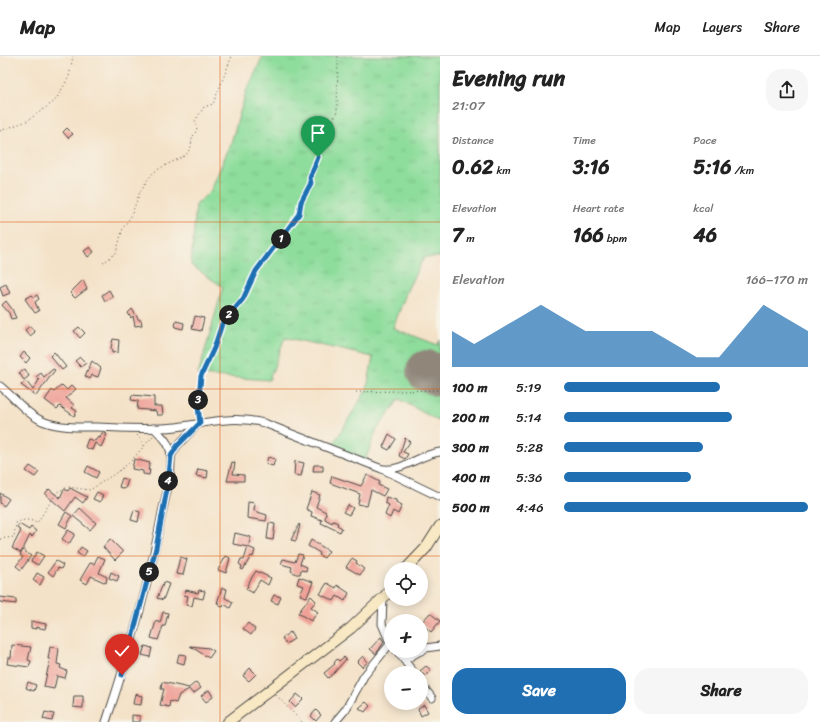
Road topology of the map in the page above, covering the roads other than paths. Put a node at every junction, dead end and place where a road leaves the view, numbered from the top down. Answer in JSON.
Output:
{"nodes":[{"id":1,"x":0,"y":386,"type":"edge"},
{"id":2,"x":200,"y":423,"type":"junction"},
{"id":3,"x":156,"y":430,"type":"junction"},
{"id":4,"x":440,"y":452,"type":"edge"},
{"id":5,"x":171,"y":456,"type":"junction"},
{"id":6,"x":382,"y":469,"type":"junction"},
{"id":7,"x":440,"y":497,"type":"edge"},
{"id":8,"x":440,"y":526,"type":"edge"},
{"id":9,"x":413,"y":562,"type":"edge"},
{"id":10,"x":383,"y":598,"type":"joint"},
{"id":11,"x":384,"y":628,"type":"edge"},
{"id":12,"x":440,"y":646,"type":"edge"},
{"id":13,"x":428,"y":648,"type":"edge"},
{"id":14,"x":384,"y":652,"type":"edge"},
{"id":15,"x":409,"y":658,"type":"edge"},
{"id":16,"x":405,"y":660,"type":"joint"},
{"id":17,"x":409,"y":666,"type":"edge"},
{"id":18,"x":428,"y":693,"type":"edge"},
{"id":19,"x":432,"y":698,"type":"dead end"},
{"id":20,"x":106,"y":722,"type":"edge"},
{"id":21,"x":228,"y":722,"type":"edge"},
{"id":22,"x":335,"y":722,"type":"edge"}],
"edges":[{"from":1,"to":3,"type":"street"},
{"from":2,"to":3,"type":"street"},
{"from":2,"to":5,"type":"street"},
{"from":2,"to":6,"type":"street"},
{"from":3,"to":5,"type":"street"},
{"from":4,"to":6,"type":"street"},
{"from":5,"to":20,"type":"street"},
{"from":6,"to":7,"type":"street"},
{"from":8,"to":9,"type":"main road"},
{"from":10,"to":11,"type":"street"},
{"from":10,"to":21,"type":"main road"},
{"from":12,"to":13,"type":"street"},
{"from":14,"to":22,"type":"street"},
{"from":15,"to":16,"type":"street"},
{"from":16,"to":17,"type":"street"},
{"from":18,"to":19,"type":"street"}]}
